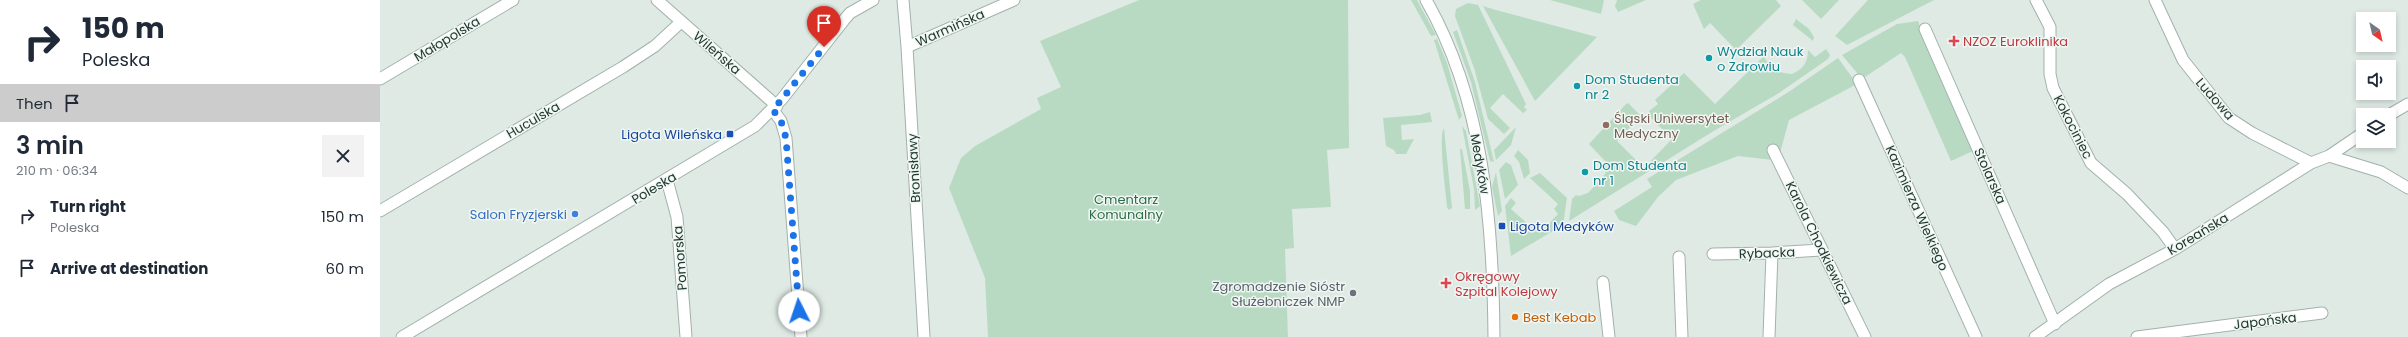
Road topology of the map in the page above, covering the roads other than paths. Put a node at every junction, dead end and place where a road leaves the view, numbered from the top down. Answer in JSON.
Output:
{"nodes":[{"id":1,"x":513,"y":0,"type":"edge"},
{"id":2,"x":657,"y":0,"type":"edge"},
{"id":3,"x":873,"y":0,"type":"edge"},
{"id":4,"x":903,"y":0,"type":"edge"},
{"id":5,"x":1014,"y":0,"type":"edge"},
{"id":6,"x":1426,"y":0,"type":"edge"},
{"id":7,"x":2036,"y":0,"type":"edge"},
{"id":8,"x":2155,"y":0,"type":"edge"},
{"id":9,"x":681,"y":22,"type":"junction"},
{"id":10,"x":1925,"y":29,"type":"dead end"},
{"id":11,"x":907,"y":47,"type":"junction"},
{"id":12,"x":380,"y":79,"type":"edge"},
{"id":13,"x":1859,"y":80,"type":"dead end"},
{"id":14,"x":2408,"y":104,"type":"edge"},
{"id":15,"x":775,"y":108,"type":"junction"},
{"id":16,"x":2396,"y":111,"type":"edge"},
{"id":17,"x":2356,"y":138,"type":"edge"},
{"id":18,"x":1773,"y":150,"type":"dead end"},
{"id":19,"x":2329,"y":156,"type":"junction"},
{"id":20,"x":2311,"y":163,"type":"junction"},
{"id":21,"x":667,"y":180,"type":"junction"},
{"id":22,"x":2408,"y":188,"type":"edge"},
{"id":23,"x":380,"y":211,"type":"edge"},
{"id":24,"x":2175,"y":249,"type":"junction"},
{"id":25,"x":1821,"y":250,"type":"junction"},
{"id":26,"x":1772,"y":253,"type":"junction"},
{"id":27,"x":1713,"y":254,"type":"dead end"},
{"id":28,"x":1679,"y":257,"type":"dead end"},
{"id":29,"x":1603,"y":282,"type":"dead end"},
{"id":30,"x":2322,"y":314,"type":"dead end"},
{"id":31,"x":2055,"y":324,"type":"junction"},
{"id":32,"x":402,"y":337,"type":"edge"},
{"id":33,"x":686,"y":337,"type":"edge"},
{"id":34,"x":801,"y":337,"type":"edge"},
{"id":35,"x":924,"y":337,"type":"edge"},
{"id":36,"x":1494,"y":337,"type":"edge"},
{"id":37,"x":1609,"y":337,"type":"edge"},
{"id":38,"x":1682,"y":337,"type":"edge"},
{"id":39,"x":1769,"y":337,"type":"edge"},
{"id":40,"x":1865,"y":337,"type":"edge"},
{"id":41,"x":1976,"y":337,"type":"edge"},
{"id":42,"x":2035,"y":337,"type":"edge"},
{"id":43,"x":2137,"y":337,"type":"edge"}],
"edges":[{"from":1,"to":12,"type":"street","name":"Małopolska"},
{"from":2,"to":9,"type":"street","name":"Wileńska"},
{"from":3,"to":15,"type":"street","name":"Poleska"},
{"from":4,"to":11,"type":"street","name":"Bronisławy"},
{"from":5,"to":11,"type":"street","name":"Warmińska"},
{"from":6,"to":36,"type":"street","name":"Medyków"},
{"from":7,"to":24,"type":"street","name":"Kokociniec"},
{"from":8,"to":20,"type":"street","name":"Ludowa"},
{"from":9,"to":15,"type":"street","name":"Wileńska"},
{"from":9,"to":23,"type":"street","name":"Huculska"},
{"from":10,"to":31,"type":"street","name":"Stolarska"},
{"from":11,"to":35,"type":"street","name":"Bronisławy"},
{"from":13,"to":41,"type":"street","name":"Kazimierza Wielkiego"},
{"from":14,"to":16,"type":"street"},
{"from":15,"to":21,"type":"street","name":"Poleska"},
{"from":15,"to":34,"type":"street","name":"Wileńska"},
{"from":17,"to":19,"type":"street","name":"Koreańska"},
{"from":18,"to":25,"type":"street","name":"Karola Chodkiewicza"},
{"from":19,"to":20,"type":"street","name":"Koreańska"},
{"from":19,"to":22,"type":"street"},
{"from":20,"to":24,"type":"street","name":"Koreańska"},
{"from":21,"to":32,"type":"street","name":"Poleska"},
{"from":21,"to":33,"type":"street","name":"Pomorska"},
{"from":24,"to":31,"type":"street","name":"Koreańska"},
{"from":25,"to":26,"type":"street","name":"Rybacka"},
{"from":25,"to":40,"type":"street","name":"Karola Chodkiewicza"},
{"from":26,"to":27,"type":"street","name":"Rybacka"},
{"from":26,"to":39,"type":"street"},
{"from":28,"to":38,"type":"street"},
{"from":29,"to":37,"type":"street"},
{"from":30,"to":43,"type":"street","name":"Japońska"},
{"from":31,"to":42,"type":"street","name":"Koreańska"}]}
